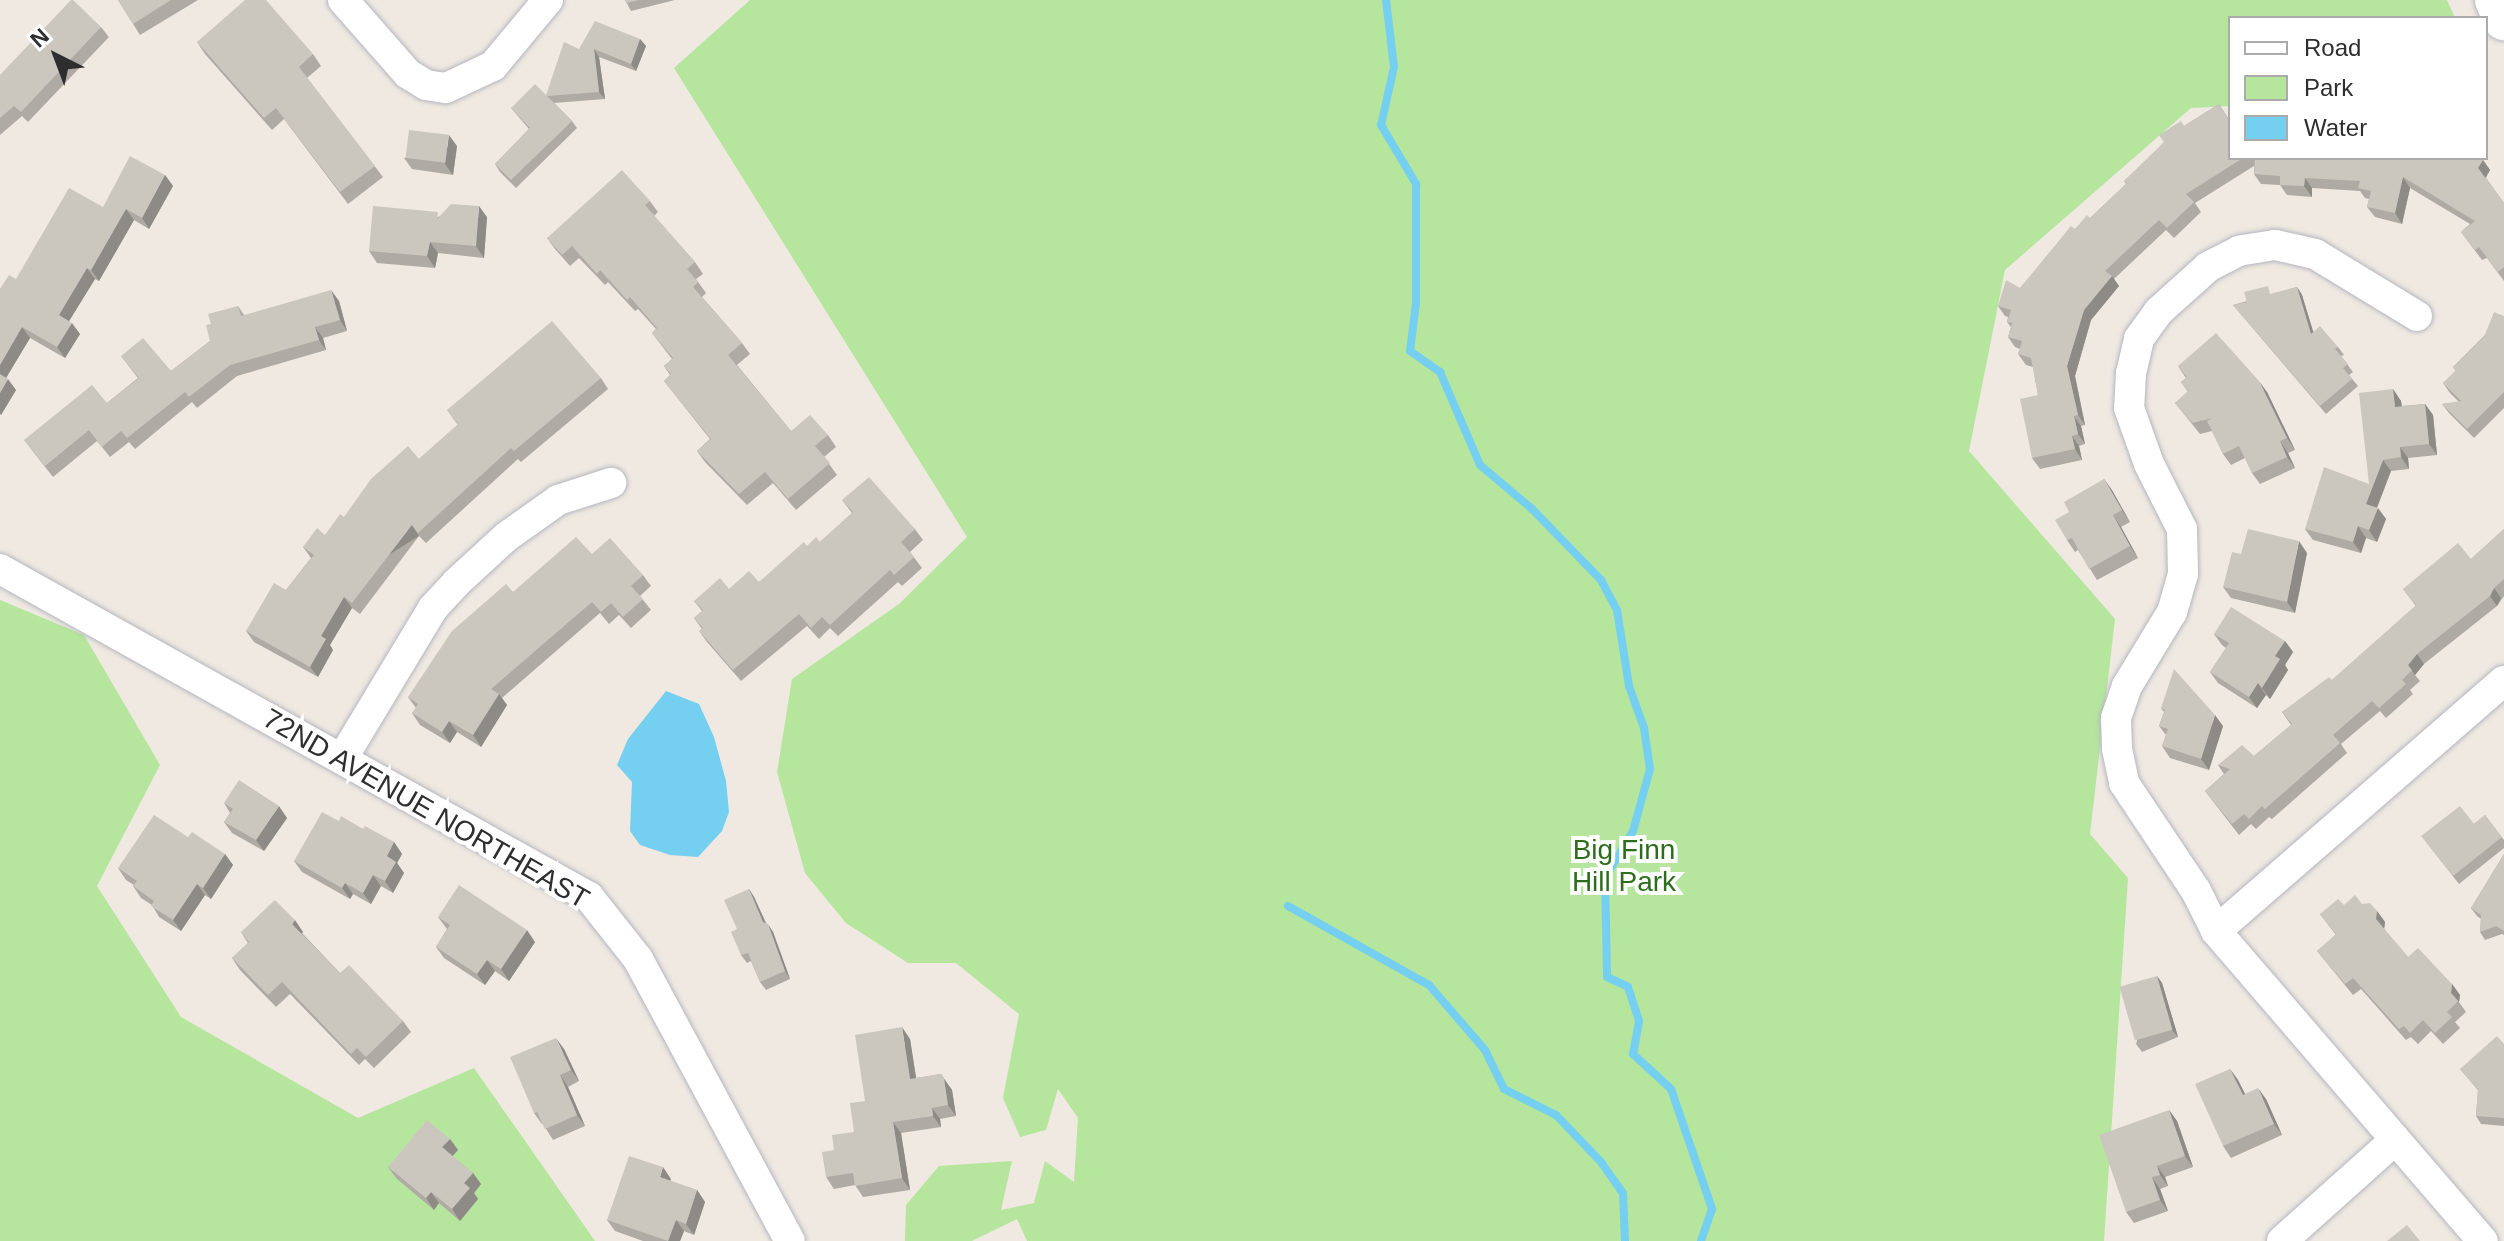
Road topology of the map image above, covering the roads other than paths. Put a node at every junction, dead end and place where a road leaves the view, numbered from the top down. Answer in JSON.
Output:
{"nodes":[{"id":1,"x":343,"y":0,"type":"edge"},
{"id":2,"x":548,"y":0,"type":"edge"},
{"id":3,"x":2496,"y":0,"type":"edge"},
{"id":4,"x":2504,"y":19,"type":"edge"},
{"id":5,"x":2417,"y":316,"type":"dead end"},
{"id":6,"x":611,"y":483,"type":"dead end"},
{"id":7,"x":0,"y":569,"type":"edge"},
{"id":8,"x":2504,"y":681,"type":"edge"},
{"id":9,"x":342,"y":759,"type":"junction"},
{"id":10,"x":2216,"y":931,"type":"junction"},
{"id":11,"x":2395,"y":1140,"type":"junction"},
{"id":12,"x":790,"y":1241,"type":"edge"},
{"id":13,"x":2282,"y":1241,"type":"edge"},
{"id":14,"x":2483,"y":1241,"type":"edge"}],
"edges":[{"from":1,"to":2,"type":"street"},
{"from":3,"to":4,"type":"main road"},
{"from":5,"to":10,"type":"street"},
{"from":6,"to":9,"type":"street"},
{"from":7,"to":9,"type":"street","name":"72ND AVENUE NORTHEAST"},
{"from":8,"to":10,"type":"street"},
{"from":9,"to":12,"type":"street","name":"72ND AVENUE NORTHEAST"},
{"from":10,"to":11,"type":"street"},
{"from":11,"to":13,"type":"street"},
{"from":11,"to":14,"type":"street"}]}
